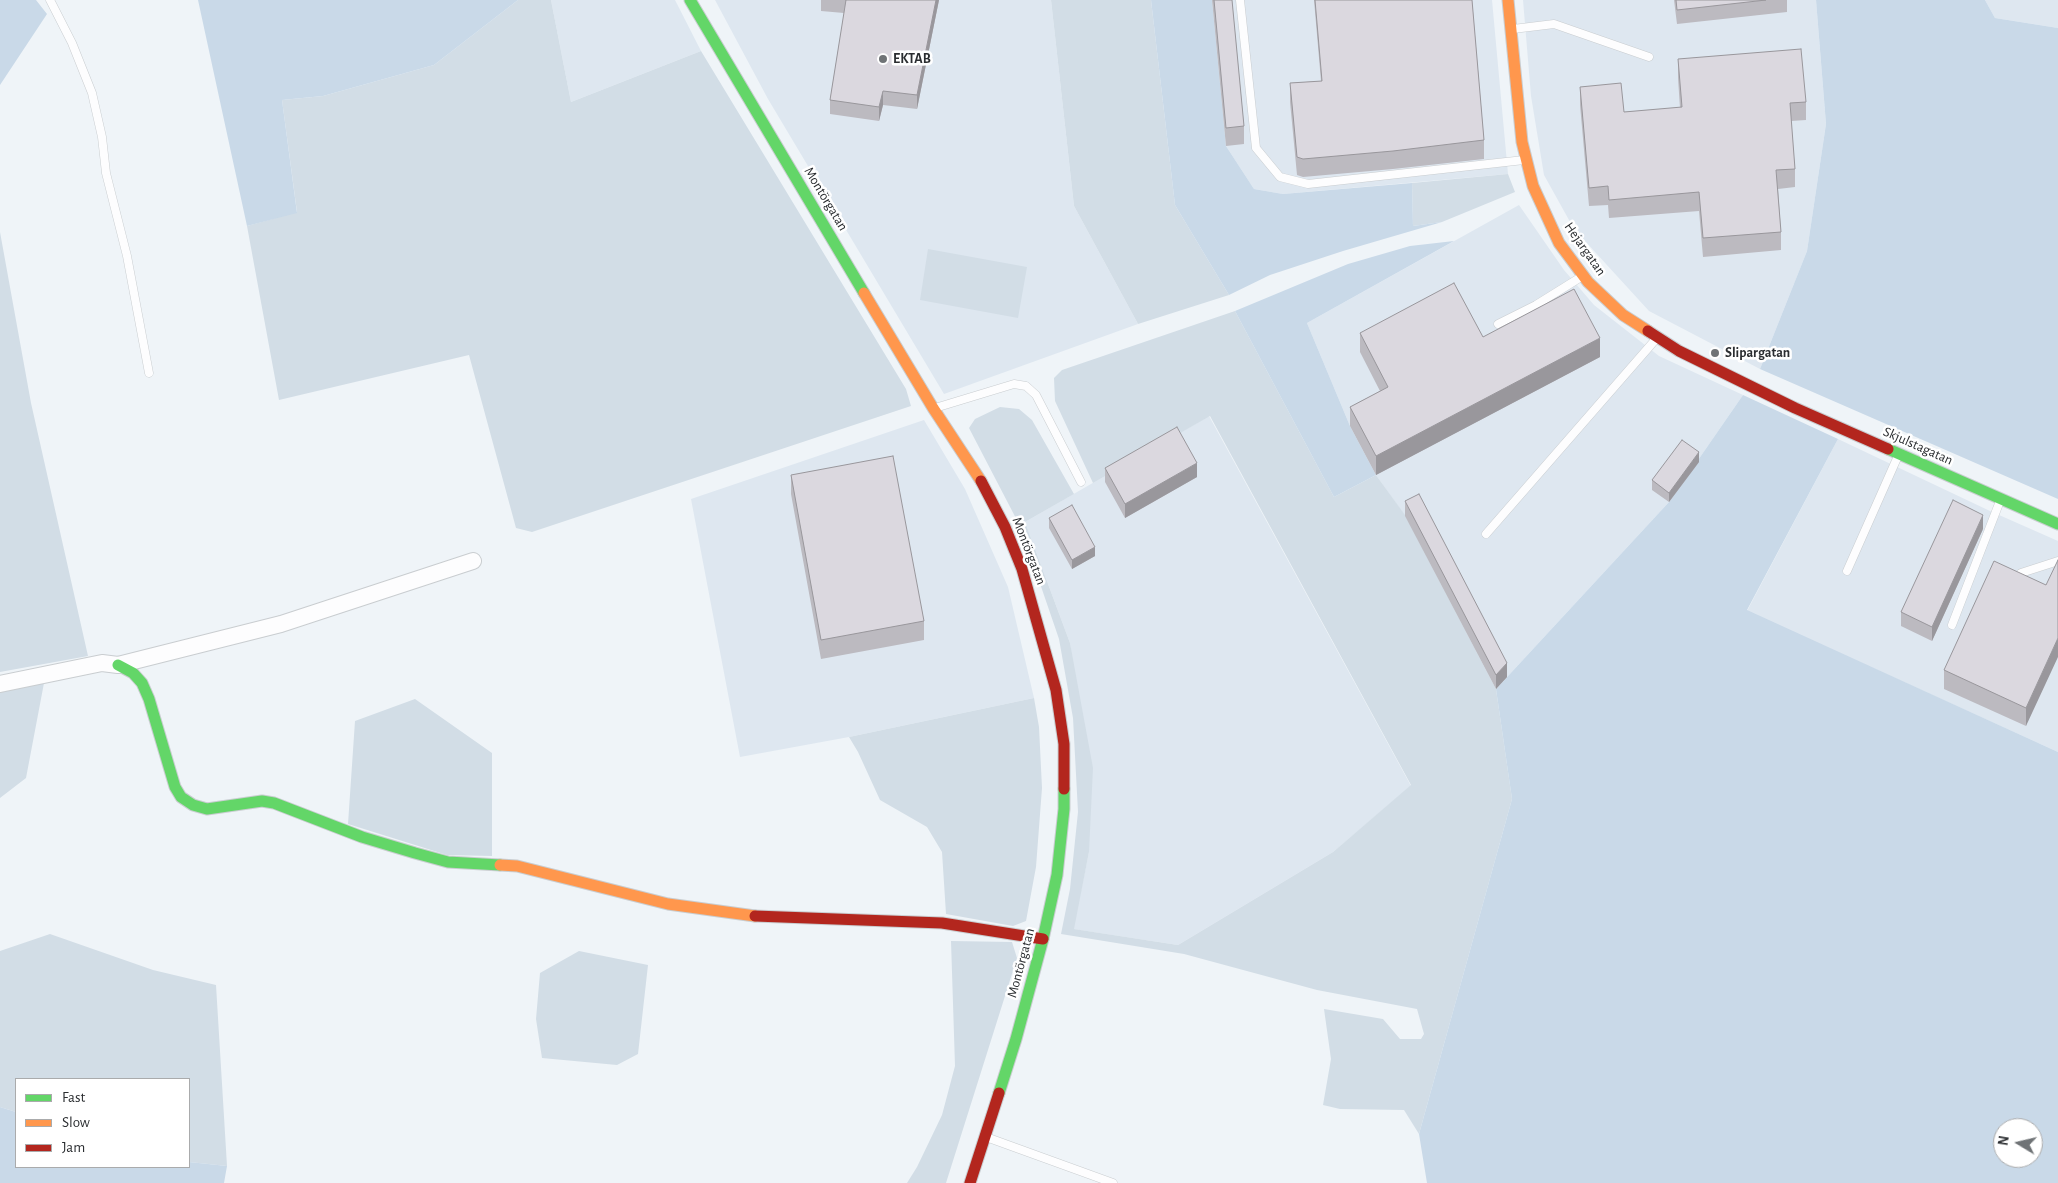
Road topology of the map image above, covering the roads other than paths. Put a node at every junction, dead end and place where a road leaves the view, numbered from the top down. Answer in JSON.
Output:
{"nodes":[{"id":1,"x":50,"y":0,"type":"edge"},
{"id":2,"x":690,"y":0,"type":"edge"},
{"id":3,"x":1240,"y":0,"type":"edge"},
{"id":4,"x":1508,"y":0,"type":"edge"},
{"id":5,"x":1511,"y":29,"type":"junction"},
{"id":6,"x":1649,"y":57,"type":"dead end"},
{"id":7,"x":1526,"y":160,"type":"junction"},
{"id":8,"x":1583,"y":276,"type":"junction"},
{"id":9,"x":1498,"y":324,"type":"dead end"},
{"id":10,"x":1658,"y":338,"type":"junction"},
{"id":11,"x":149,"y":373,"type":"dead end"},
{"id":12,"x":1767,"y":394,"type":"joint"},
{"id":13,"x":933,"y":408,"type":"junction"},
{"id":14,"x":1899,"y":454,"type":"junction"},
{"id":15,"x":1081,"y":482,"type":"dead end"},
{"id":16,"x":2000,"y":499,"type":"junction"},
{"id":17,"x":2058,"y":524,"type":"edge"},
{"id":18,"x":1486,"y":534,"type":"dead end"},
{"id":19,"x":473,"y":561,"type":"dead end"},
{"id":20,"x":2058,"y":562,"type":"edge"},
{"id":21,"x":1847,"y":571,"type":"dead end"},
{"id":22,"x":2021,"y":573,"type":"edge"},
{"id":23,"x":1952,"y":625,"type":"dead end"},
{"id":24,"x":118,"y":665,"type":"junction"},
{"id":25,"x":0,"y":684,"type":"edge"},
{"id":26,"x":1043,"y":938,"type":"junction"},
{"id":27,"x":985,"y":1136,"type":"junction"},
{"id":28,"x":970,"y":1183,"type":"edge"},
{"id":29,"x":1113,"y":1183,"type":"edge"}],
"edges":[{"from":1,"to":11,"type":"lane"},
{"from":2,"to":13,"type":"street","name":"Montörgatan"},
{"from":3,"to":7,"type":"lane"},
{"from":4,"to":5,"type":"street","name":"Hejargatan"},
{"from":5,"to":6,"type":"lane"},
{"from":5,"to":7,"type":"street","name":"Hejargatan"},
{"from":7,"to":8,"type":"street","name":"Hejargatan"},
{"from":8,"to":9,"type":"lane"},
{"from":8,"to":10,"type":"street","name":"Hejargatan"},
{"from":10,"to":12,"type":"street","name":"Hejargatan"},
{"from":10,"to":18,"type":"lane"},
{"from":12,"to":14,"type":"street","name":"Skjulstagatan"},
{"from":13,"to":15,"type":"lane"},
{"from":13,"to":26,"type":"street","name":"Montörgatan"},
{"from":14,"to":16,"type":"street","name":"Skjulstagatan"},
{"from":14,"to":21,"type":"lane"},
{"from":16,"to":17,"type":"street","name":"Skjulstagatan"},
{"from":16,"to":23,"type":"lane"},
{"from":19,"to":24,"type":"street"},
{"from":20,"to":22,"type":"lane"},
{"from":24,"to":25,"type":"street"},
{"from":24,"to":26,"type":"street"},
{"from":26,"to":27,"type":"street","name":"Montörgatan"},
{"from":27,"to":28,"type":"street","name":"Montörgatan"},
{"from":27,"to":29,"type":"lane"}]}
